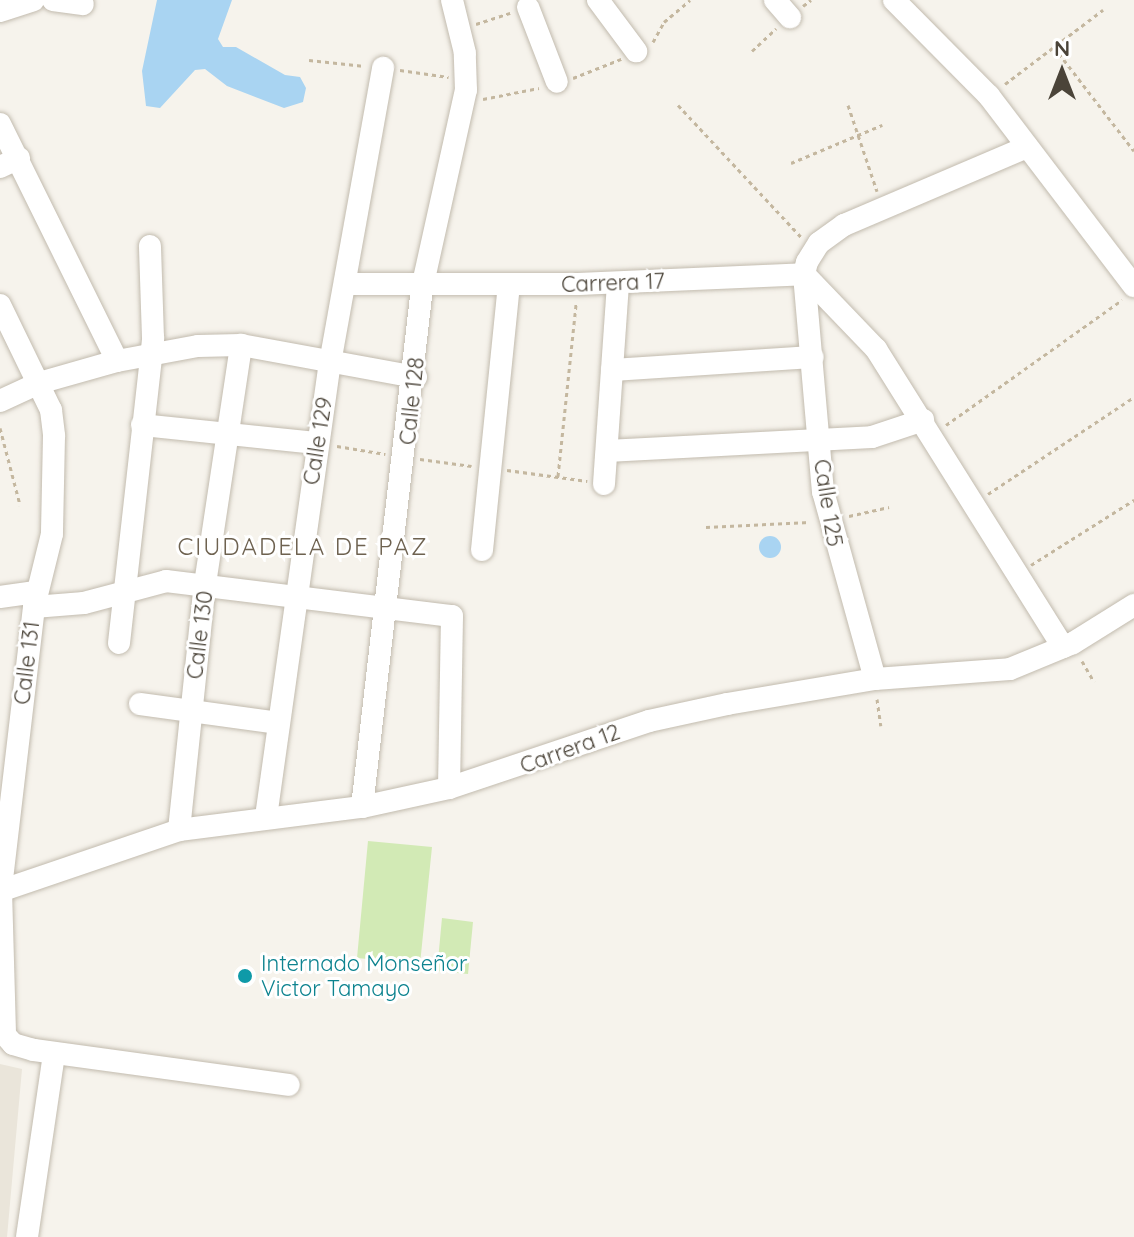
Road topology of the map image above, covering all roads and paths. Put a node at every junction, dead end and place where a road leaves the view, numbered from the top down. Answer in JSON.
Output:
{"nodes":[{"id":1,"x":33,"y":0,"type":"edge"},
{"id":2,"x":53,"y":0,"type":"edge"},
{"id":3,"x":452,"y":0,"type":"edge"},
{"id":4,"x":598,"y":0,"type":"edge"},
{"id":5,"x":690,"y":0,"type":"edge"},
{"id":6,"x":894,"y":0,"type":"edge"},
{"id":7,"x":83,"y":4,"type":"dead end"},
{"id":8,"x":528,"y":7,"type":"joint"},
{"id":9,"x":1103,"y":10,"type":"dead end"},
{"id":10,"x":0,"y":11,"type":"edge"},
{"id":11,"x":461,"y":29,"type":"junction"},
{"id":12,"x":657,"y":40,"type":"dead end"},
{"id":13,"x":1054,"y":47,"type":"junction"},
{"id":14,"x":636,"y":51,"type":"dead end"},
{"id":15,"x":383,"y":68,"type":"dead end"},
{"id":16,"x":557,"y":82,"type":"dead end"},
{"id":17,"x":989,"y":96,"type":"junction"},
{"id":18,"x":678,"y":105,"type":"dead end"},
{"id":19,"x":848,"y":105,"type":"dead end"},
{"id":20,"x":0,"y":124,"type":"edge"},
{"id":21,"x":882,"y":125,"type":"dead end"},
{"id":22,"x":858,"y":137,"type":"junction"},
{"id":23,"x":1027,"y":147,"type":"junction"},
{"id":24,"x":1134,"y":151,"type":"edge"},
{"id":25,"x":9,"y":163,"type":"edge"},
{"id":26,"x":791,"y":163,"type":"dead end"},
{"id":27,"x":884,"y":209,"type":"junction"},
{"id":28,"x":150,"y":246,"type":"dead end"},
{"id":29,"x":813,"y":250,"type":"junction"},
{"id":30,"x":804,"y":274,"type":"junction"},
{"id":31,"x":618,"y":283,"type":"junction"},
{"id":32,"x":345,"y":284,"type":"junction"},
{"id":33,"x":578,"y":284,"type":"junction"},
{"id":34,"x":509,"y":286,"type":"junction"},
{"id":35,"x":1134,"y":286,"type":"edge"},
{"id":36,"x":422,"y":288,"type":"junction"},
{"id":37,"x":1134,"y":292,"type":"edge"},
{"id":38,"x":0,"y":305,"type":"edge"},
{"id":39,"x":241,"y":345,"type":"junction"},
{"id":40,"x":151,"y":354,"type":"junction"},
{"id":41,"x":813,"y":357,"type":"junction"},
{"id":42,"x":117,"y":361,"type":"junction"},
{"id":43,"x":330,"y":363,"type":"junction"},
{"id":44,"x":612,"y":370,"type":"junction"},
{"id":45,"x":416,"y":377,"type":"junction"},
{"id":46,"x":39,"y":383,"type":"junction"},
{"id":47,"x":1134,"y":397,"type":"edge"},
{"id":48,"x":0,"y":401,"type":"edge"},
{"id":49,"x":142,"y":425,"type":"junction"},
{"id":50,"x":928,"y":426,"type":"junction"},
{"id":51,"x":0,"y":428,"type":"edge"},
{"id":52,"x":229,"y":431,"type":"junction"},
{"id":53,"x":819,"y":441,"type":"junction"},
{"id":54,"x":317,"y":443,"type":"junction"},
{"id":55,"x":607,"y":451,"type":"junction"},
{"id":56,"x":406,"y":457,"type":"junction"},
{"id":57,"x":487,"y":467,"type":"junction"},
{"id":58,"x":558,"y":477,"type":"junction"},
{"id":59,"x":604,"y":484,"type":"joint"},
{"id":60,"x":1134,"y":500,"type":"edge"},
{"id":61,"x":974,"y":502,"type":"junction"},
{"id":62,"x":20,"y":505,"type":"dead end"},
{"id":63,"x":889,"y":507,"type":"dead end"},
{"id":64,"x":829,"y":521,"type":"junction"},
{"id":65,"x":706,"y":527,"type":"dead end"},
{"id":66,"x":482,"y":550,"type":"dead end"},
{"id":67,"x":1018,"y":573,"type":"junction"},
{"id":68,"x":205,"y":584,"type":"junction"},
{"id":69,"x":123,"y":592,"type":"junction"},
{"id":70,"x":0,"y":597,"type":"edge"},
{"id":71,"x":294,"y":597,"type":"junction"},
{"id":72,"x":35,"y":600,"type":"junction"},
{"id":73,"x":1134,"y":605,"type":"edge"},
{"id":74,"x":385,"y":611,"type":"junction"},
{"id":75,"x":119,"y":643,"type":"dead end"},
{"id":76,"x":1068,"y":645,"type":"junction"},
{"id":77,"x":875,"y":679,"type":"junction"},
{"id":78,"x":1094,"y":682,"type":"dead end"},
{"id":79,"x":140,"y":704,"type":"dead end"},
{"id":80,"x":191,"y":711,"type":"junction"},
{"id":81,"x":279,"y":723,"type":"junction"},
{"id":82,"x":881,"y":726,"type":"dead end"},
{"id":83,"x":449,"y":788,"type":"junction"},
{"id":84,"x":362,"y":807,"type":"junction"},
{"id":85,"x":266,"y":817,"type":"junction"},
{"id":86,"x":179,"y":830,"type":"junction"},
{"id":87,"x":1,"y":890,"type":"edge"},
{"id":88,"x":54,"y":1054,"type":"junction"},
{"id":89,"x":289,"y":1085,"type":"dead end"},
{"id":90,"x":27,"y":1237,"type":"edge"}],
"edges":[{"from":1,"to":10,"type":"street"},
{"from":2,"to":7,"type":"street"},
{"from":3,"to":11,"type":"street","name":"Calle 128"},
{"from":4,"to":14,"type":"street"},
{"from":5,"to":12,"type":"path"},
{"from":6,"to":17,"type":"street"},
{"from":8,"to":11,"type":"path"},
{"from":8,"to":16,"type":"street"},
{"from":9,"to":13,"type":"path"},
{"from":11,"to":36,"type":"street","name":"Calle 128"},
{"from":13,"to":17,"type":"path"},
{"from":13,"to":24,"type":"path"},
{"from":15,"to":32,"type":"street","name":"Calle 129"},
{"from":17,"to":23,"type":"street"},
{"from":18,"to":29,"type":"path"},
{"from":19,"to":22,"type":"path"},
{"from":20,"to":25,"type":"street"},
{"from":21,"to":22,"type":"path"},
{"from":22,"to":26,"type":"path"},
{"from":22,"to":27,"type":"path"},
{"from":23,"to":27,"type":"street"},
{"from":23,"to":35,"type":"street"},
{"from":25,"to":42,"type":"street"},
{"from":27,"to":29,"type":"street"},
{"from":28,"to":40,"type":"street"},
{"from":29,"to":30,"type":"street"},
{"from":30,"to":31,"type":"street","name":"Carrera 17"},
{"from":30,"to":41,"type":"street","name":"Calle 125"},
{"from":30,"to":50,"type":"street"},
{"from":31,"to":33,"type":"street","name":"Carrera 17"},
{"from":31,"to":44,"type":"street"},
{"from":32,"to":36,"type":"street","name":"Carrera 17"},
{"from":32,"to":43,"type":"street","name":"Calle 129"},
{"from":33,"to":34,"type":"street","name":"Carrera 17"},
{"from":33,"to":58,"type":"path"},
{"from":34,"to":36,"type":"street","name":"Carrera 17"},
{"from":34,"to":57,"type":"street"},
{"from":36,"to":45,"type":"street","name":"Calle 128"},
{"from":37,"to":50,"type":"path"},
{"from":38,"to":46,"type":"street","name":"Calle 131"},
{"from":39,"to":40,"type":"street"},
{"from":39,"to":43,"type":"street"},
{"from":39,"to":52,"type":"street","name":"Calle 130"},
{"from":40,"to":42,"type":"street"},
{"from":40,"to":49,"type":"street"},
{"from":41,"to":44,"type":"street"},
{"from":41,"to":53,"type":"street","name":"Calle 125"},
{"from":42,"to":46,"type":"street"},
{"from":43,"to":45,"type":"street"},
{"from":43,"to":54,"type":"street","name":"Calle 129"},
{"from":44,"to":55,"type":"street"},
{"from":45,"to":56,"type":"street","name":"Calle 128"},
{"from":46,"to":48,"type":"street"},
{"from":46,"to":72,"type":"street","name":"Calle 131"},
{"from":47,"to":61,"type":"path"},
{"from":49,"to":52,"type":"street"},
{"from":49,"to":69,"type":"street"},
{"from":50,"to":53,"type":"street"},
{"from":50,"to":61,"type":"street"},
{"from":51,"to":62,"type":"path"},
{"from":52,"to":54,"type":"street"},
{"from":52,"to":68,"type":"street","name":"Calle 130"},
{"from":53,"to":55,"type":"street"},
{"from":53,"to":64,"type":"street","name":"Calle 125"},
{"from":54,"to":56,"type":"path"},
{"from":54,"to":71,"type":"street","name":"Calle 129"},
{"from":55,"to":59,"type":"street"},
{"from":56,"to":57,"type":"path"},
{"from":56,"to":74,"type":"street","name":"Calle 128"},
{"from":57,"to":58,"type":"path"},
{"from":57,"to":66,"type":"street"},
{"from":58,"to":59,"type":"path"},
{"from":60,"to":67,"type":"path"},
{"from":61,"to":67,"type":"street"},
{"from":63,"to":64,"type":"path"},
{"from":64,"to":65,"type":"path"},
{"from":64,"to":77,"type":"street","name":"Calle 125"},
{"from":67,"to":76,"type":"street"},
{"from":68,"to":69,"type":"street"},
{"from":68,"to":71,"type":"street"},
{"from":68,"to":80,"type":"street","name":"Calle 130"},
{"from":69,"to":72,"type":"street"},
{"from":69,"to":75,"type":"street"},
{"from":70,"to":72,"type":"street"},
{"from":71,"to":74,"type":"street"},
{"from":71,"to":81,"type":"street","name":"Calle 129"},
{"from":72,"to":87,"type":"street","name":"Calle 131"},
{"from":73,"to":76,"type":"street","name":"Carrera 12"},
{"from":74,"to":83,"type":"street"},
{"from":74,"to":84,"type":"street","name":"Calle 128"},
{"from":76,"to":77,"type":"street","name":"Carrera 12"},
{"from":76,"to":78,"type":"path"},
{"from":77,"to":82,"type":"path"},
{"from":77,"to":83,"type":"street","name":"Carrera 12"},
{"from":79,"to":80,"type":"street"},
{"from":80,"to":81,"type":"street"},
{"from":80,"to":86,"type":"street","name":"Calle 130"},
{"from":81,"to":85,"type":"street","name":"Calle 129"},
{"from":83,"to":84,"type":"street","name":"Carrera 12"},
{"from":84,"to":85,"type":"street","name":"Carrera 12"},
{"from":85,"to":86,"type":"street","name":"Carrera 12"},
{"from":86,"to":87,"type":"street","name":"Carrera 12"},
{"from":87,"to":88,"type":"street","name":"Calle 131"},
{"from":88,"to":89,"type":"street"},
{"from":88,"to":90,"type":"street"}]}
